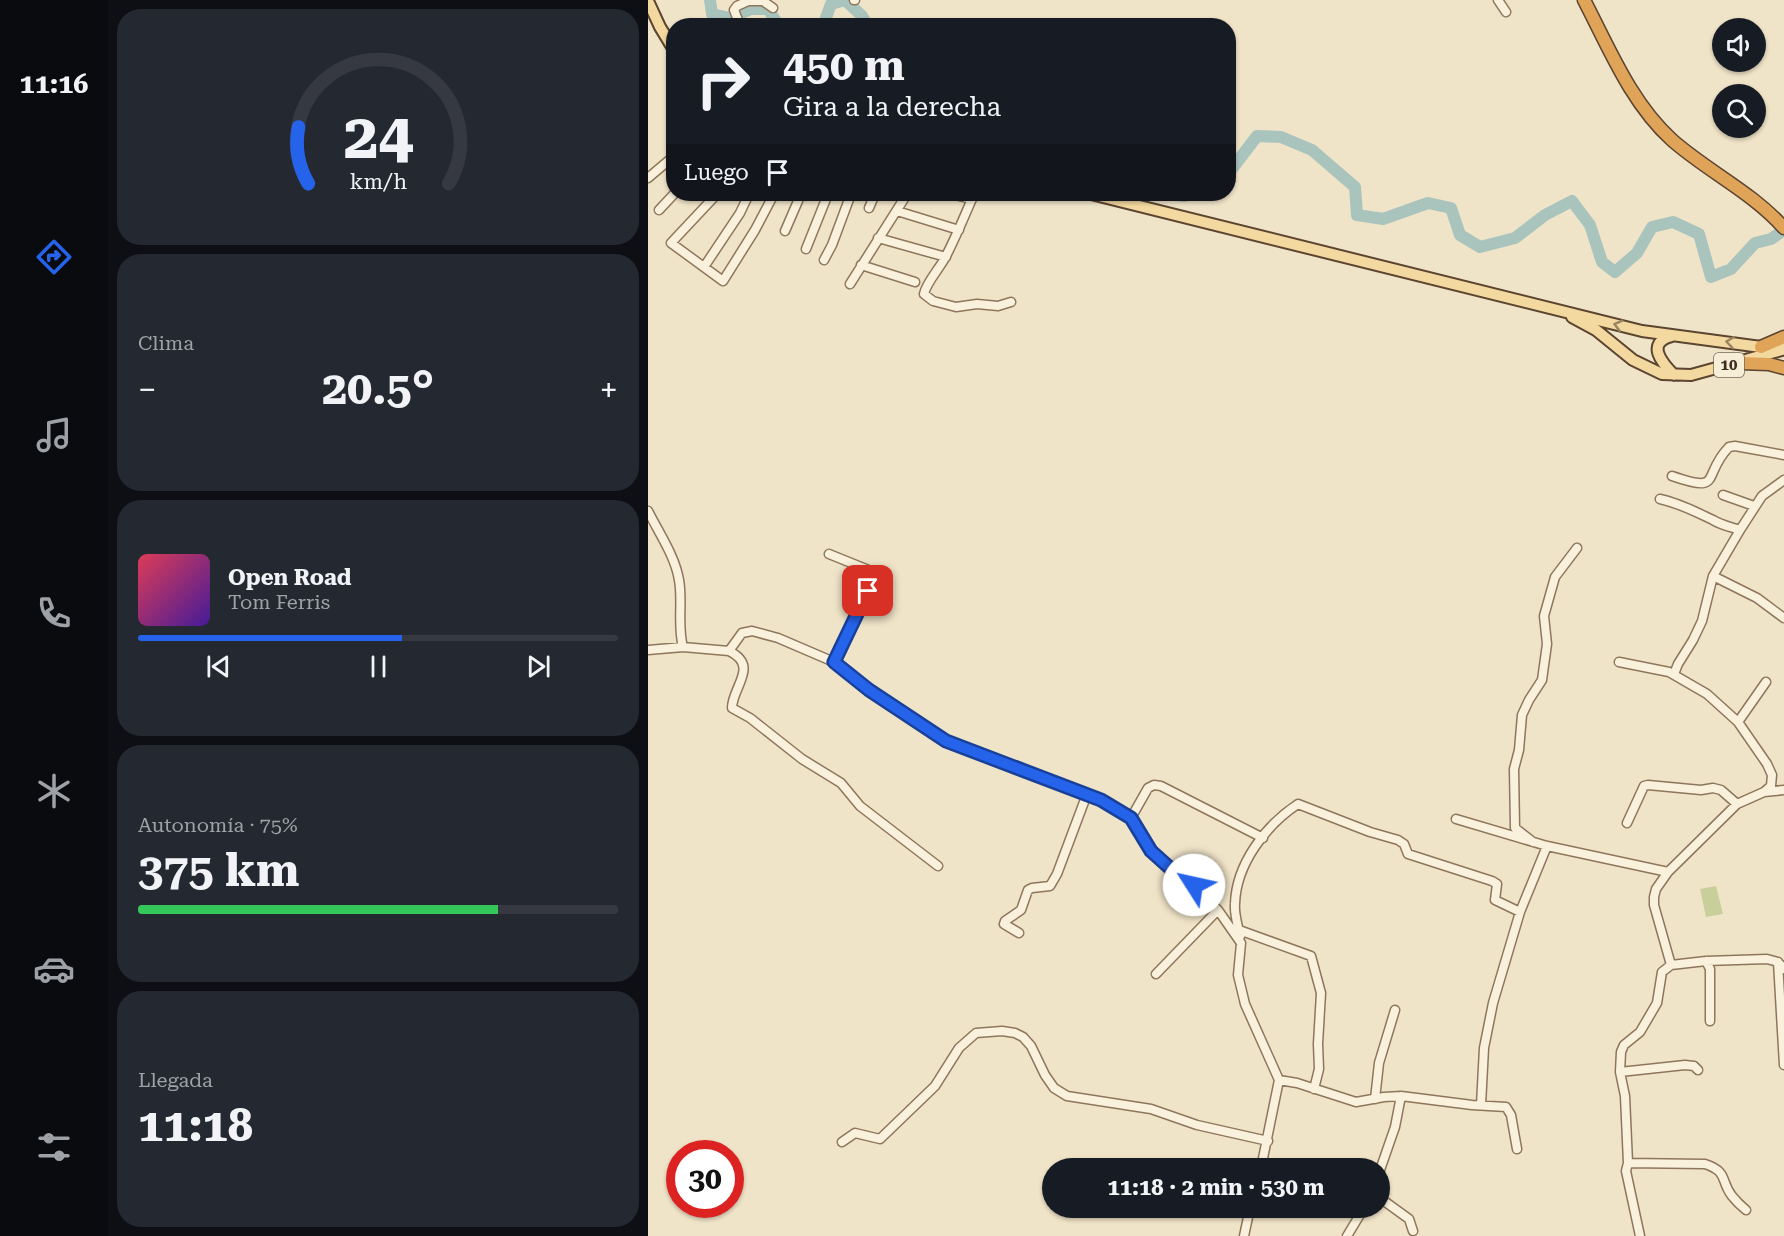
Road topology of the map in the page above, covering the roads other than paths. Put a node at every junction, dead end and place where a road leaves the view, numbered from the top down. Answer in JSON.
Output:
{"nodes":[{"id":1,"x":1498,"y":0,"type":"edge"},
{"id":2,"x":1584,"y":0,"type":"edge"},
{"id":3,"x":648,"y":2,"type":"edge"},
{"id":4,"x":773,"y":8,"type":"dead end"},
{"id":5,"x":1506,"y":12,"type":"dead end"},
{"id":6,"x":736,"y":18,"type":"edge"},
{"id":7,"x":666,"y":35,"type":"edge"},
{"id":8,"x":666,"y":163,"type":"edge"},
{"id":9,"x":648,"y":178,"type":"edge"},
{"id":10,"x":667,"y":201,"type":"edge"},
{"id":11,"x":710,"y":201,"type":"edge"},
{"id":12,"x":746,"y":201,"type":"edge"},
{"id":13,"x":770,"y":201,"type":"edge"},
{"id":14,"x":798,"y":201,"type":"edge"},
{"id":15,"x":825,"y":201,"type":"edge"},
{"id":16,"x":848,"y":201,"type":"edge"},
{"id":17,"x":872,"y":201,"type":"edge"},
{"id":18,"x":903,"y":201,"type":"edge"},
{"id":19,"x":971,"y":201,"type":"edge"},
{"id":20,"x":1119,"y":201,"type":"edge"},
{"id":21,"x":869,"y":208,"type":"dead end"},
{"id":22,"x":659,"y":210,"type":"dead end"},
{"id":23,"x":897,"y":211,"type":"junction"},
{"id":24,"x":1782,"y":225,"type":"edge"},
{"id":25,"x":959,"y":230,"type":"junction"},
{"id":26,"x":785,"y":231,"type":"dead end"},
{"id":27,"x":878,"y":238,"type":"junction"},
{"id":28,"x":806,"y":249,"type":"dead end"},
{"id":29,"x":945,"y":257,"type":"junction"},
{"id":30,"x":824,"y":260,"type":"dead end"},
{"id":31,"x":861,"y":265,"type":"junction"},
{"id":32,"x":705,"y":267,"type":"junction"},
{"id":33,"x":915,"y":282,"type":"dead end"},
{"id":34,"x":850,"y":284,"type":"dead end"},
{"id":35,"x":1011,"y":302,"type":"dead end"},
{"id":36,"x":1558,"y":309,"type":"junction"},
{"id":37,"x":1676,"y":335,"type":"junction"},
{"id":38,"x":1784,"y":337,"type":"edge"},
{"id":39,"x":1761,"y":347,"type":"junction"},
{"id":40,"x":1784,"y":349,"type":"edge"},
{"id":41,"x":1739,"y":363,"type":"junction"},
{"id":42,"x":1784,"y":369,"type":"edge"},
{"id":43,"x":1674,"y":375,"type":"junction"},
{"id":44,"x":1784,"y":455,"type":"edge"},
{"id":45,"x":1672,"y":476,"type":"dead end"},
{"id":46,"x":1784,"y":480,"type":"edge"},
{"id":47,"x":1723,"y":495,"type":"dead end"},
{"id":48,"x":1660,"y":499,"type":"dead end"},
{"id":49,"x":1755,"y":506,"type":"junction"},
{"id":50,"x":648,"y":511,"type":"edge"},
{"id":51,"x":1740,"y":530,"type":"junction"},
{"id":52,"x":1577,"y":548,"type":"dead end"},
{"id":53,"x":828,"y":554,"type":"dead end"},
{"id":54,"x":1713,"y":576,"type":"junction"},
{"id":55,"x":1784,"y":618,"type":"edge"},
{"id":56,"x":683,"y":647,"type":"junction"},
{"id":57,"x":648,"y":650,"type":"edge"},
{"id":58,"x":729,"y":651,"type":"junction"},
{"id":59,"x":834,"y":662,"type":"junction"},
{"id":60,"x":1619,"y":662,"type":"dead end"},
{"id":61,"x":1674,"y":674,"type":"junction"},
{"id":62,"x":1766,"y":682,"type":"dead end"},
{"id":63,"x":1738,"y":722,"type":"junction"},
{"id":64,"x":1784,"y":790,"type":"edge"},
{"id":65,"x":1764,"y":792,"type":"junction"},
{"id":66,"x":1087,"y":794,"type":"junction"},
{"id":67,"x":1737,"y":804,"type":"junction"},
{"id":68,"x":1131,"y":818,"type":"junction"},
{"id":69,"x":1456,"y":819,"type":"dead end"},
{"id":70,"x":1627,"y":823,"type":"dead end"},
{"id":71,"x":1263,"y":838,"type":"junction"},
{"id":72,"x":1533,"y":842,"type":"junction"},
{"id":73,"x":1547,"y":846,"type":"junction"},
{"id":74,"x":938,"y":866,"type":"dead end"},
{"id":75,"x":1668,"y":872,"type":"junction"},
{"id":76,"x":1218,"y":910,"type":"junction"},
{"id":77,"x":1520,"y":912,"type":"junction"},
{"id":78,"x":1239,"y":930,"type":"junction"},
{"id":79,"x":1019,"y":933,"type":"dead end"},
{"id":80,"x":1241,"y":943,"type":"junction"},
{"id":81,"x":1706,"y":961,"type":"junction"},
{"id":82,"x":1671,"y":965,"type":"junction"},
{"id":83,"x":1781,"y":966,"type":"edge"},
{"id":84,"x":1156,"y":974,"type":"dead end"},
{"id":85,"x":1395,"y":1010,"type":"dead end"},
{"id":86,"x":1710,"y":1021,"type":"dead end"},
{"id":87,"x":1784,"y":1065,"type":"edge"},
{"id":88,"x":1698,"y":1070,"type":"dead end"},
{"id":89,"x":1620,"y":1072,"type":"junction"},
{"id":90,"x":1279,"y":1080,"type":"junction"},
{"id":91,"x":1314,"y":1089,"type":"junction"},
{"id":92,"x":1401,"y":1096,"type":"junction"},
{"id":93,"x":1375,"y":1099,"type":"junction"},
{"id":94,"x":1481,"y":1105,"type":"junction"},
{"id":95,"x":1268,"y":1141,"type":"junction"},
{"id":96,"x":842,"y":1142,"type":"dead end"},
{"id":97,"x":1517,"y":1149,"type":"dead end"},
{"id":98,"x":1264,"y":1158,"type":"edge"},
{"id":99,"x":1384,"y":1158,"type":"edge"},
{"id":100,"x":1628,"y":1163,"type":"junction"},
{"id":101,"x":1390,"y":1205,"type":"edge"},
{"id":102,"x":1746,"y":1210,"type":"dead end"},
{"id":103,"x":1248,"y":1218,"type":"edge"},
{"id":104,"x":1358,"y":1218,"type":"edge"},
{"id":105,"x":1413,"y":1231,"type":"dead end"},
{"id":106,"x":1244,"y":1236,"type":"edge"},
{"id":107,"x":1347,"y":1236,"type":"edge"},
{"id":108,"x":1640,"y":1236,"type":"edge"}],
"edges":[{"from":1,"to":5,"type":"street"},
{"from":2,"to":24,"type":"highway"},
{"from":3,"to":7,"type":"main road"},
{"from":4,"to":6,"type":"street"},
{"from":8,"to":9,"type":"street"},
{"from":10,"to":22,"type":"street"},
{"from":11,"to":32,"type":"street"},
{"from":12,"to":32,"type":"street"},
{"from":13,"to":32,"type":"street"},
{"from":14,"to":26,"type":"street"},
{"from":15,"to":28,"type":"street"},
{"from":16,"to":30,"type":"street"},
{"from":17,"to":21,"type":"street"},
{"from":18,"to":23,"type":"street"},
{"from":19,"to":25,"type":"street"},
{"from":20,"to":36,"type":"main road","number":"10"},
{"from":23,"to":25,"type":"street"},
{"from":23,"to":27,"type":"street"},
{"from":25,"to":29,"type":"street"},
{"from":27,"to":29,"type":"street"},
{"from":27,"to":31,"type":"street"},
{"from":29,"to":35,"type":"street"},
{"from":31,"to":33,"type":"street"},
{"from":31,"to":34,"type":"street"},
{"from":37,"to":36,"type":"main road","number":"10","one_way":true},
{"from":36,"to":43,"type":"main road","number":"10"},
{"from":39,"to":37,"type":"main road","number":"10","one_way":true},
{"from":37,"to":43,"type":"main road"},
{"from":38,"to":39,"type":"highway"},
{"from":39,"to":40,"type":"main road","number":"10"},
{"from":40,"to":41,"type":"main road","number":"10"},
{"from":41,"to":42,"type":"highway"},
{"from":41,"to":43,"type":"main road","number":"10"},
{"from":44,"to":45,"type":"street"},
{"from":46,"to":49,"type":"street"},
{"from":47,"to":49,"type":"street"},
{"from":48,"to":51,"type":"street"},
{"from":49,"to":51,"type":"street"},
{"from":50,"to":56,"type":"street"},
{"from":51,"to":54,"type":"street"},
{"from":52,"to":72,"type":"street"},
{"from":53,"to":59,"type":"street"},
{"from":54,"to":55,"type":"street"},
{"from":54,"to":61,"type":"street"},
{"from":56,"to":57,"type":"street"},
{"from":56,"to":58,"type":"street"},
{"from":58,"to":59,"type":"street"},
{"from":58,"to":74,"type":"street"},
{"from":59,"to":66,"type":"street"},
{"from":60,"to":61,"type":"street"},
{"from":61,"to":63,"type":"street"},
{"from":62,"to":63,"type":"street"},
{"from":63,"to":65,"type":"street"},
{"from":64,"to":65,"type":"street"},
{"from":65,"to":67,"type":"street"},
{"from":66,"to":68,"type":"street"},
{"from":66,"to":79,"type":"street"},
{"from":67,"to":70,"type":"street"},
{"from":67,"to":75,"type":"street"},
{"from":68,"to":71,"type":"street"},
{"from":68,"to":76,"type":"street"},
{"from":69,"to":72,"type":"street"},
{"from":71,"to":77,"type":"street"},
{"from":71,"to":78,"type":"street"},
{"from":72,"to":73,"type":"street"},
{"from":73,"to":75,"type":"street"},
{"from":73,"to":77,"type":"street"},
{"from":75,"to":82,"type":"street"},
{"from":76,"to":80,"type":"street"},
{"from":76,"to":84,"type":"street"},
{"from":77,"to":94,"type":"street"},
{"from":78,"to":80,"type":"street"},
{"from":78,"to":91,"type":"street"},
{"from":80,"to":90,"type":"street"},
{"from":81,"to":82,"type":"street"},
{"from":81,"to":83,"type":"street"},
{"from":81,"to":86,"type":"street"},
{"from":82,"to":89,"type":"street"},
{"from":83,"to":87,"type":"street"},
{"from":85,"to":93,"type":"street"},
{"from":88,"to":89,"type":"street"},
{"from":89,"to":100,"type":"street"},
{"from":90,"to":91,"type":"street"},
{"from":90,"to":95,"type":"street"},
{"from":91,"to":93,"type":"street"},
{"from":92,"to":93,"type":"street"},
{"from":92,"to":94,"type":"street"},
{"from":92,"to":99,"type":"street"},
{"from":94,"to":97,"type":"street"},
{"from":95,"to":96,"type":"street"},
{"from":95,"to":98,"type":"street"},
{"from":100,"to":102,"type":"street"},
{"from":100,"to":108,"type":"street"},
{"from":101,"to":105,"type":"street"},
{"from":103,"to":106,"type":"street"},
{"from":104,"to":107,"type":"street"}]}
